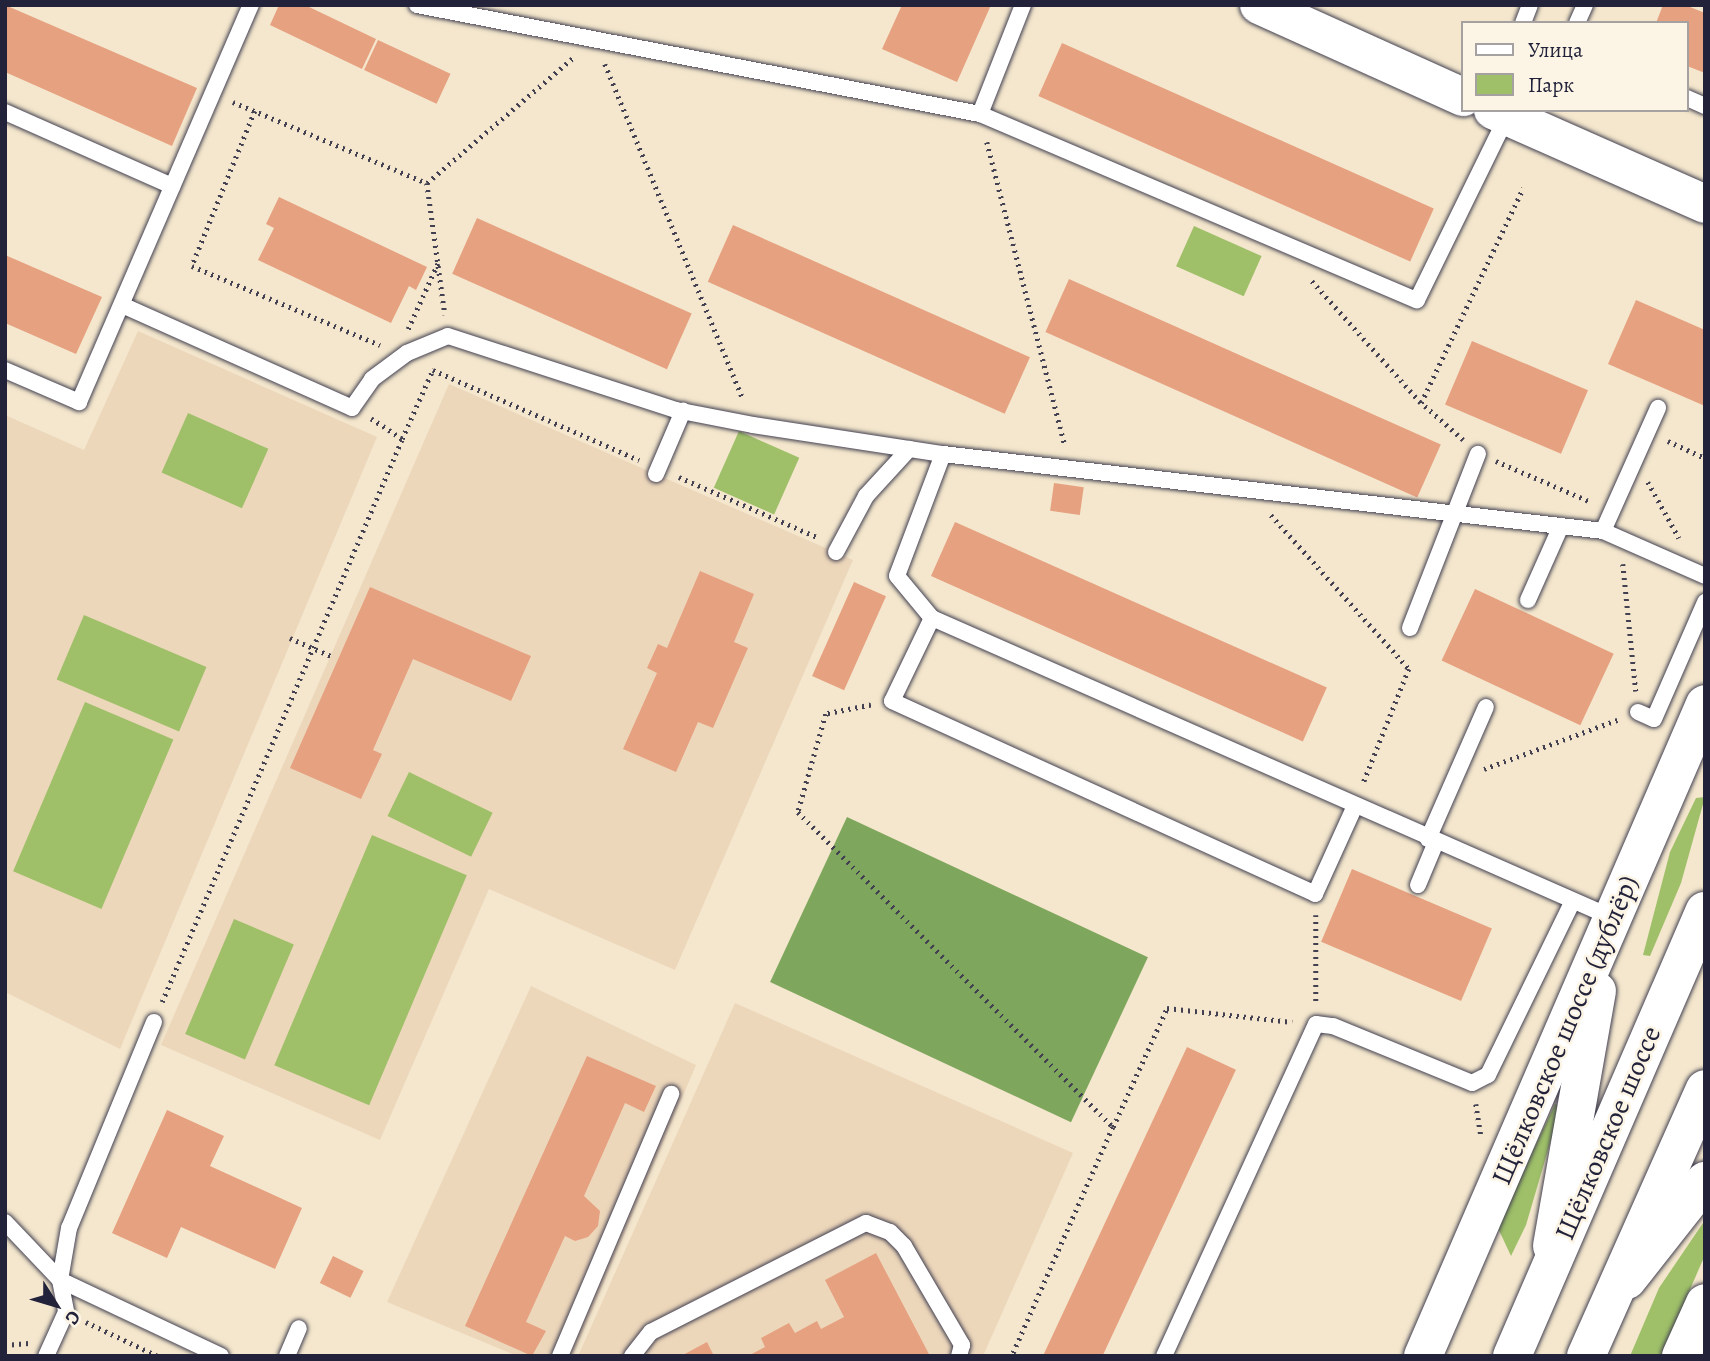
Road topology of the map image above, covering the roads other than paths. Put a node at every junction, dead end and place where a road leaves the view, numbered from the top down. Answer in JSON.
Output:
{"nodes":[{"id":1,"x":251,"y":5,"type":"edge"},
{"id":2,"x":417,"y":5,"type":"edge"},
{"id":3,"x":1023,"y":5,"type":"edge"},
{"id":4,"x":1259,"y":5,"type":"edge"},
{"id":5,"x":1585,"y":5,"type":"edge"},
{"id":6,"x":1578,"y":21,"type":"edge"},
{"id":7,"x":1462,"y":97,"type":"edge"},
{"id":8,"x":1689,"y":99,"type":"edge"},
{"id":9,"x":1705,"y":106,"type":"edge"},
{"id":10,"x":5,"y":113,"type":"edge"},
{"id":11,"x":1500,"y":113,"type":"edge"},
{"id":12,"x":980,"y":114,"type":"junction"},
{"id":13,"x":172,"y":186,"type":"junction"},
{"id":14,"x":1705,"y":204,"type":"edge"},
{"id":15,"x":122,"y":305,"type":"junction"},
{"id":16,"x":5,"y":370,"type":"edge"},
{"id":17,"x":1658,"y":408,"type":"dead end"},
{"id":18,"x":683,"y":411,"type":"junction"},
{"id":19,"x":909,"y":449,"type":"junction"},
{"id":20,"x":943,"y":454,"type":"junction"},
{"id":21,"x":1478,"y":454,"type":"road end"},
{"id":22,"x":657,"y":471,"type":"road end"},
{"id":23,"x":1455,"y":513,"type":"junction"},
{"id":24,"x":1561,"y":526,"type":"junction"},
{"id":25,"x":1603,"y":531,"type":"junction"},
{"id":26,"x":831,"y":547,"type":"road end"},
{"id":27,"x":1702,"y":574,"type":"edge"},
{"id":28,"x":1528,"y":600,"type":"dead end"},
{"id":29,"x":1705,"y":602,"type":"edge"},
{"id":30,"x":932,"y":618,"type":"junction"},
{"id":31,"x":1410,"y":628,"type":"dead end"},
{"id":32,"x":1705,"y":705,"type":"edge"},
{"id":33,"x":1486,"y":707,"type":"dead end"},
{"id":34,"x":1638,"y":712,"type":"road end"},
{"id":35,"x":1355,"y":806,"type":"junction"},
{"id":36,"x":1432,"y":840,"type":"junction"},
{"id":37,"x":1418,"y":885,"type":"dead end"},
{"id":38,"x":1572,"y":903,"type":"junction"},
{"id":39,"x":1705,"y":911,"type":"edge"},
{"id":40,"x":1611,"y":923,"type":"junction"},
{"id":41,"x":154,"y":1022,"type":"road end"},
{"id":42,"x":1705,"y":1089,"type":"edge"},
{"id":43,"x":671,"y":1094,"type":"dead end"},
{"id":44,"x":1705,"y":1181,"type":"edge"},
{"id":45,"x":5,"y":1222,"type":"edge"},
{"id":46,"x":1547,"y":1274,"type":"junction"},
{"id":47,"x":60,"y":1280,"type":"junction"},
{"id":48,"x":1611,"y":1301,"type":"junction"},
{"id":49,"x":1705,"y":1303,"type":"edge"},
{"id":50,"x":299,"y":1328,"type":"dead end"},
{"id":51,"x":46,"y":1356,"type":"edge"},
{"id":52,"x":221,"y":1356,"type":"edge"},
{"id":53,"x":287,"y":1356,"type":"edge"},
{"id":54,"x":560,"y":1356,"type":"edge"},
{"id":55,"x":632,"y":1356,"type":"edge"},
{"id":56,"x":959,"y":1356,"type":"edge"},
{"id":57,"x":1164,"y":1356,"type":"edge"},
{"id":58,"x":1423,"y":1356,"type":"edge"},
{"id":59,"x":1512,"y":1356,"type":"edge"},
{"id":60,"x":1586,"y":1356,"type":"edge"},
{"id":61,"x":1681,"y":1356,"type":"edge"}],
"edges":[{"from":1,"to":13,"type":"lane"},
{"from":2,"to":12,"type":"lane"},
{"from":3,"to":12,"type":"lane"},
{"from":4,"to":7,"type":"street"},
{"from":5,"to":6,"type":"lane"},
{"from":8,"to":9,"type":"lane"},
{"from":10,"to":13,"type":"lane"},
{"from":11,"to":12,"type":"lane"},
{"from":11,"to":14,"type":"street"},
{"from":13,"to":15,"type":"lane"},
{"from":15,"to":16,"type":"lane"},
{"from":15,"to":18,"type":"lane"},
{"from":17,"to":25,"type":"lane"},
{"from":18,"to":19,"type":"lane"},
{"from":18,"to":22,"type":"lane"},
{"from":19,"to":20,"type":"lane"},
{"from":19,"to":26,"type":"lane"},
{"from":20,"to":23,"type":"lane"},
{"from":20,"to":30,"type":"lane"},
{"from":21,"to":23,"type":"lane"},
{"from":23,"to":24,"type":"lane"},
{"from":23,"to":31,"type":"lane"},
{"from":24,"to":25,"type":"lane"},
{"from":24,"to":28,"type":"lane"},
{"from":25,"to":27,"type":"lane"},
{"from":29,"to":34,"type":"lane"},
{"from":30,"to":35,"type":"lane"},
{"from":30,"to":35,"type":"lane"},
{"from":32,"to":40,"type":"street","name":"Щёлковское шоссе (дублёр)"},
{"from":33,"to":36,"type":"lane"},
{"from":35,"to":36,"type":"lane"},
{"from":36,"to":37,"type":"lane"},
{"from":36,"to":38,"type":"lane"},
{"from":38,"to":40,"type":"lane"},
{"from":38,"to":57,"type":"lane"},
{"from":39,"to":46,"type":"street","name":"Щёлковское шоссе"},
{"from":40,"to":46,"type":"street"},
{"from":40,"to":58,"type":"street","name":"Щёлковское шоссе (дублёр)"},
{"from":41,"to":47,"type":"lane"},
{"from":42,"to":48,"type":"street"},
{"from":43,"to":54,"type":"lane"},
{"from":44,"to":48,"type":"street"},
{"from":45,"to":47,"type":"lane"},
{"from":46,"to":59,"type":"street","name":"Щёлковское шоссе"},
{"from":47,"to":51,"type":"lane"},
{"from":47,"to":52,"type":"lane"},
{"from":48,"to":60,"type":"street"},
{"from":49,"to":61,"type":"street"},
{"from":50,"to":53,"type":"lane"},
{"from":55,"to":56,"type":"lane"}]}
